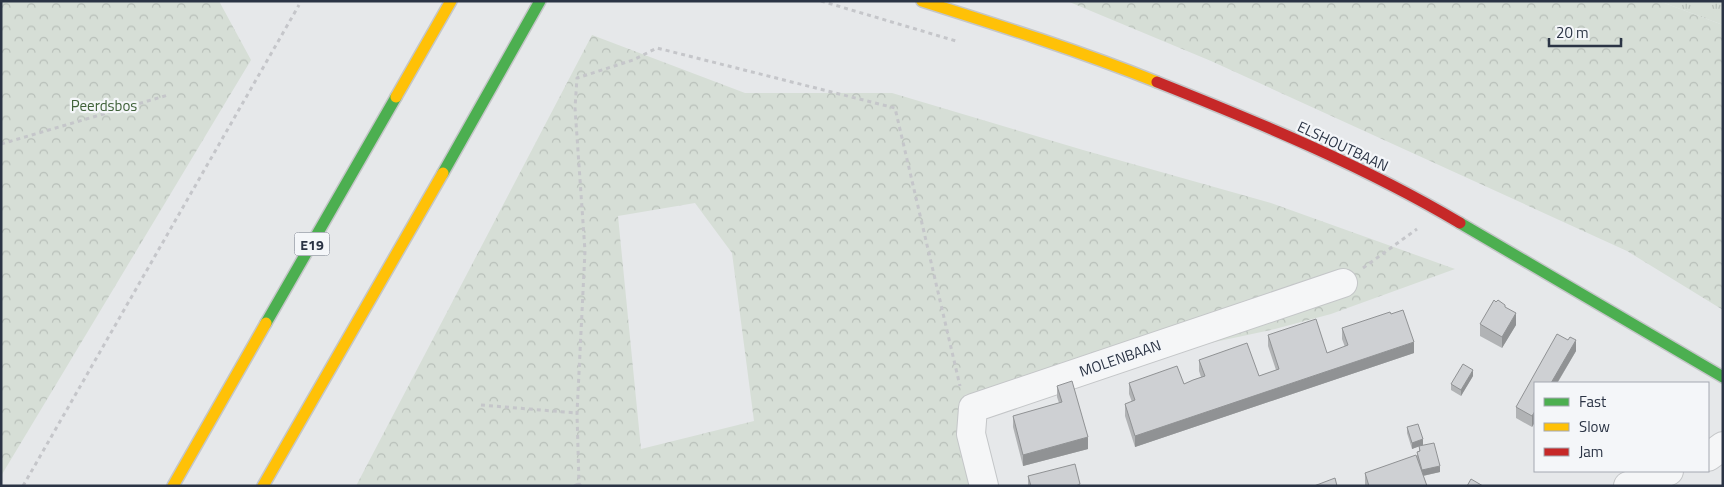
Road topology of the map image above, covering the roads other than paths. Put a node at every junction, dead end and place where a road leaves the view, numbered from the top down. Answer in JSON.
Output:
{"nodes":[{"id":1,"x":451,"y":1,"type":"edge"},
{"id":2,"x":540,"y":1,"type":"edge"},
{"id":3,"x":922,"y":1,"type":"edge"},
{"id":4,"x":1343,"y":283,"type":"road end"},
{"id":5,"x":1723,"y":377,"type":"edge"},
{"id":6,"x":1723,"y":446,"type":"edge"},
{"id":7,"x":1709,"y":456,"type":"edge"},
{"id":8,"x":1666,"y":472,"type":"edge"},
{"id":9,"x":174,"y":486,"type":"edge"},
{"id":10,"x":263,"y":486,"type":"edge"},
{"id":11,"x":984,"y":486,"type":"edge"},
{"id":12,"x":1628,"y":486,"type":"edge"}],
"edges":[{"from":1,"to":9,"type":"main road","number":"E19"},
{"from":2,"to":10,"type":"main road"},
{"from":3,"to":5,"type":"main road","name":"ELSHOUTBAAN"},
{"from":4,"to":11,"type":"street","name":"MOLENBAAN"},
{"from":6,"to":7,"type":"street"},
{"from":8,"to":12,"type":"street"}]}
